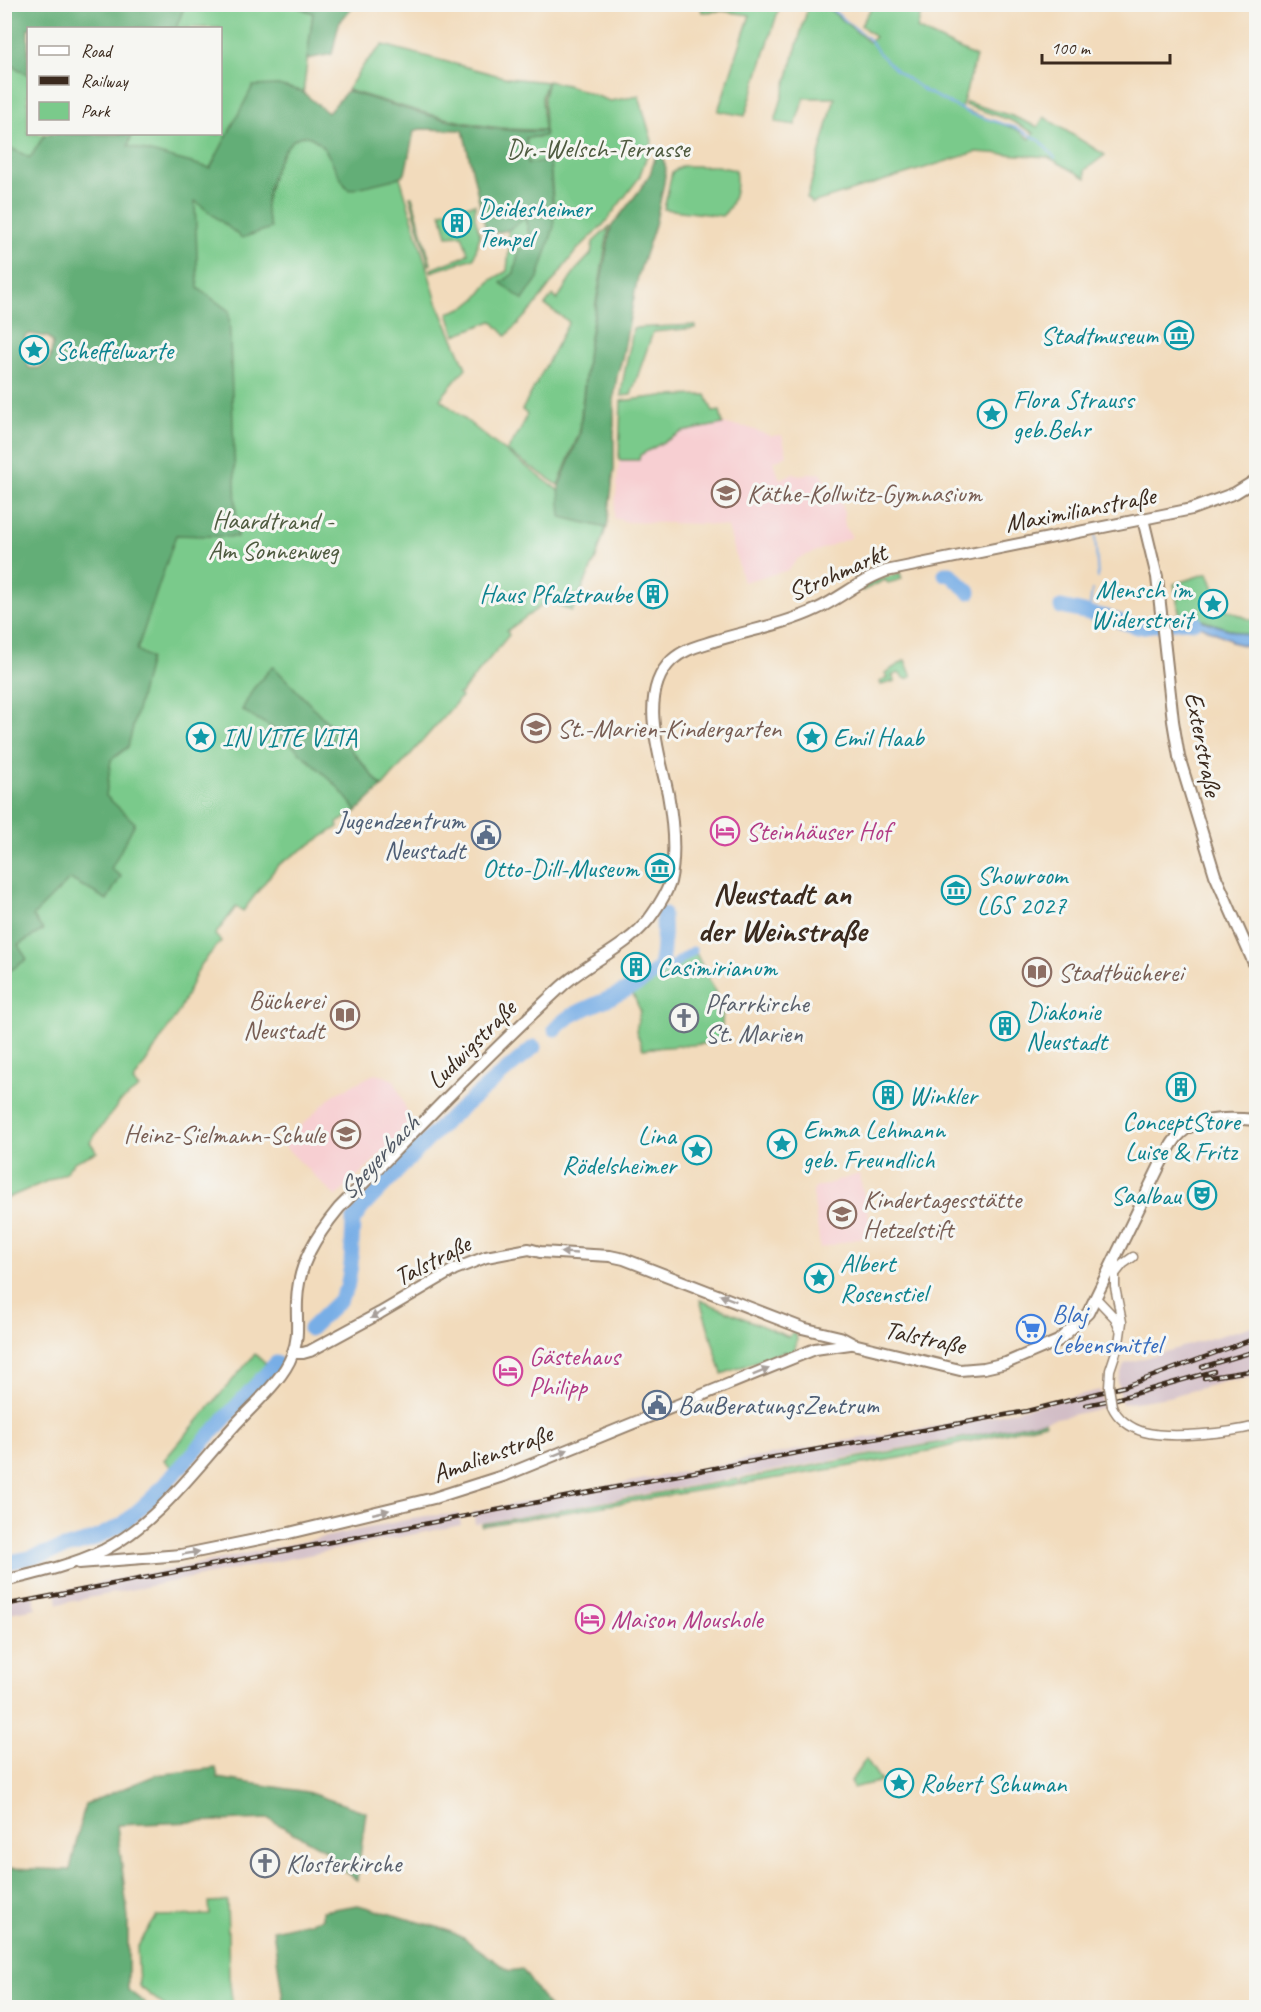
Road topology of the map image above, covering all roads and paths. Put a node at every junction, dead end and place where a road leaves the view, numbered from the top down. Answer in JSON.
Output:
{"nodes":[{"id":1,"x":1257,"y":480,"type":"edge"},
{"id":2,"x":1143,"y":519,"type":"junction"},
{"id":3,"x":908,"y":566,"type":"joint"},
{"id":4,"x":670,"y":882,"type":"joint"},
{"id":5,"x":1257,"y":968,"type":"edge"},
{"id":6,"x":1257,"y":1120,"type":"edge"},
{"id":7,"x":1132,"y":1257,"type":"dead end"},
{"id":8,"x":1115,"y":1259,"type":"junction"},
{"id":9,"x":1115,"y":1275,"type":"junction"},
{"id":10,"x":1096,"y":1298,"type":"junction"},
{"id":11,"x":1116,"y":1300,"type":"junction"},
{"id":12,"x":802,"y":1328,"type":"junction"},
{"id":13,"x":822,"y":1333,"type":"junction"},
{"id":14,"x":1121,"y":1335,"type":"junction"},
{"id":15,"x":298,"y":1337,"type":"junction"},
{"id":16,"x":327,"y":1342,"type":"junction"},
{"id":17,"x":853,"y":1344,"type":"junction"},
{"id":18,"x":815,"y":1349,"type":"junction"},
{"id":19,"x":294,"y":1353,"type":"junction"},
{"id":20,"x":799,"y":1356,"type":"junction"},
{"id":21,"x":1257,"y":1426,"type":"edge"},
{"id":22,"x":117,"y":1543,"type":"junction"},
{"id":23,"x":133,"y":1560,"type":"junction"},
{"id":24,"x":67,"y":1564,"type":"junction"},
{"id":25,"x":4,"y":1581,"type":"edge"}],
"edges":[{"from":1,"to":2,"type":"main road","name":"Maximilianstraße"},
{"from":2,"to":3,"type":"main road","name":"Maximilianstraße"},
{"from":2,"to":5,"type":"main road","name":"Exterstraße"},
{"from":3,"to":4,"type":"main road","name":"Strohmarkt"},
{"from":4,"to":15,"type":"main road","name":"Ludwigstraße"},
{"from":6,"to":8,"type":"main road","name":"Talstraße"},
{"from":7,"to":9,"type":"street"},
{"from":8,"to":9,"type":"street"},
{"from":8,"to":10,"type":"main road","name":"Talstraße"},
{"from":9,"to":11,"type":"street"},
{"from":10,"to":11,"type":"street"},
{"from":10,"to":14,"type":"street"},
{"from":10,"to":17,"type":"main road","name":"Talstraße"},
{"from":11,"to":14,"type":"street"},
{"from":12,"to":13,"type":"main road","name":"Talstraße"},
{"from":12,"to":16,"type":"main road","name":"Talstraße","one_way":true},
{"from":12,"to":20,"type":"main road"},
{"from":13,"to":17,"type":"main road","name":"Talstraße"},
{"from":13,"to":18,"type":"main road"},
{"from":14,"to":21,"type":"street","bridge":true},
{"from":15,"to":16,"type":"main road"},
{"from":15,"to":19,"type":"main road","name":"Ludwigstraße"},
{"from":16,"to":19,"type":"main road","name":"Talstraße"},
{"from":17,"to":18,"type":"main road","name":"Amalienstraße"},
{"from":18,"to":20,"type":"main road","name":"Amalienstraße"},
{"from":19,"to":22,"type":"main road"},
{"from":23,"to":20,"type":"main road","name":"Amalienstraße","one_way":true},
{"from":22,"to":23,"type":"main road"},
{"from":22,"to":24,"type":"main road"},
{"from":23,"to":24,"type":"main road","name":"Amalienstraße"},
{"from":24,"to":25,"type":"main road"}]}
